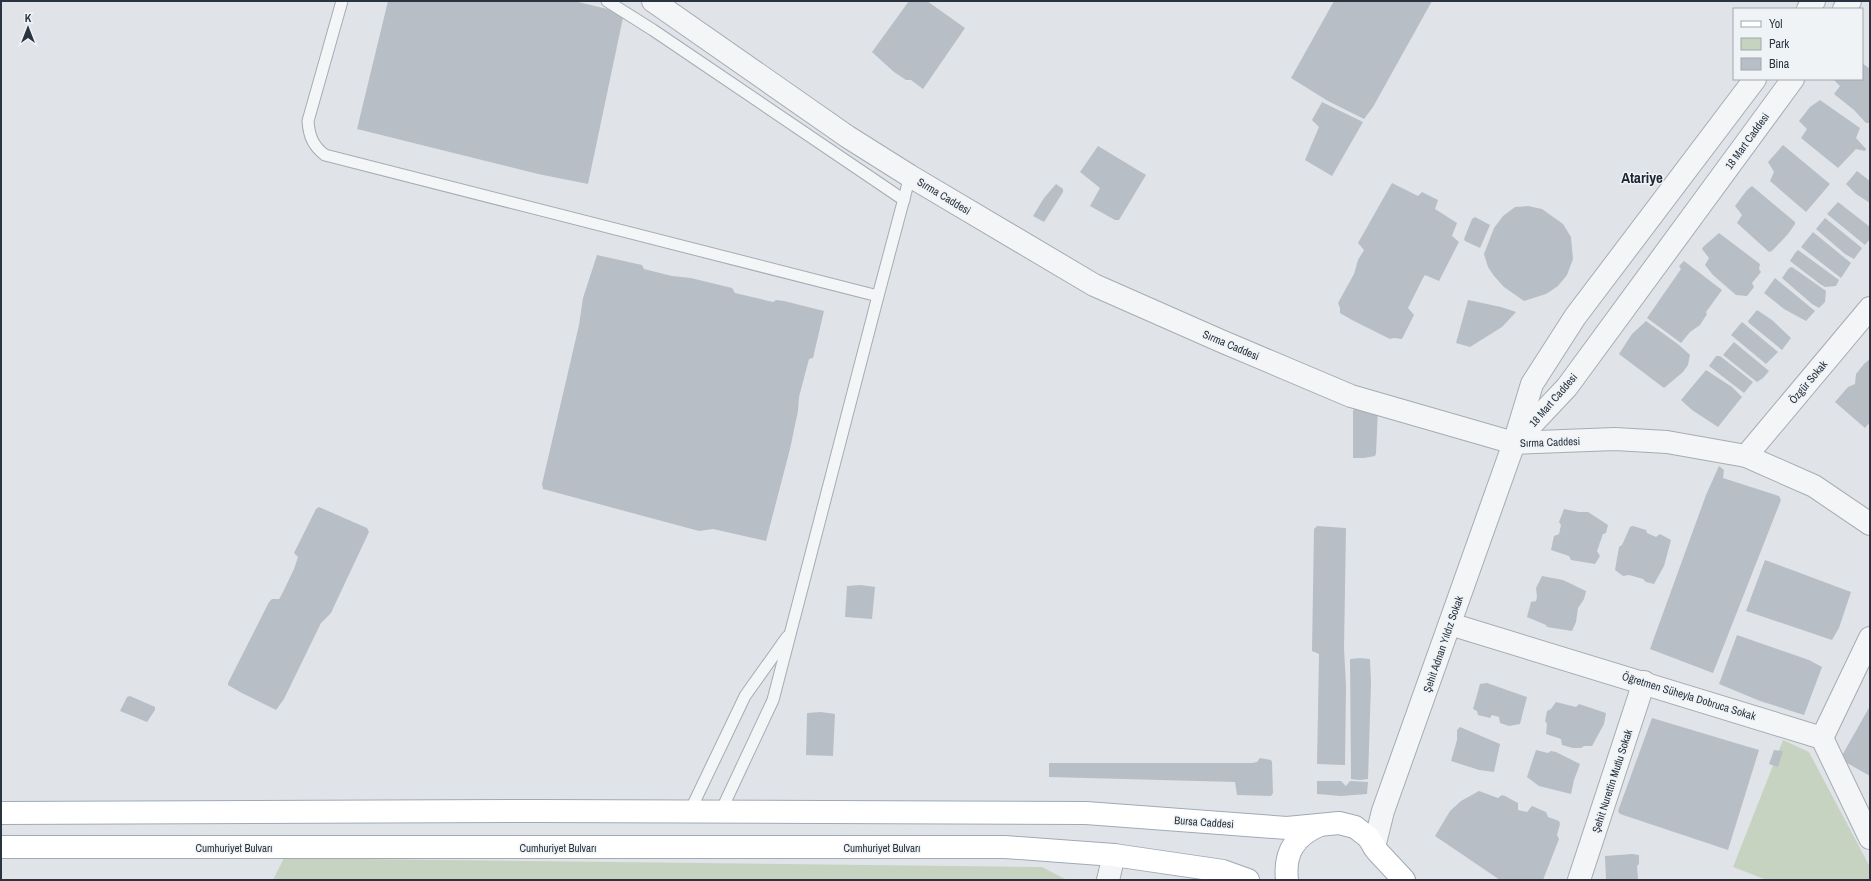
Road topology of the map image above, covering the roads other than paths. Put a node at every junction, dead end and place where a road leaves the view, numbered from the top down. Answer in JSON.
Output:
{"nodes":[{"id":1,"x":342,"y":1,"type":"edge"},
{"id":2,"x":607,"y":1,"type":"edge"},
{"id":3,"x":653,"y":1,"type":"edge"},
{"id":4,"x":1754,"y":80,"type":"edge"},
{"id":5,"x":1792,"y":80,"type":"edge"},
{"id":6,"x":910,"y":176,"type":"junction"},
{"id":7,"x":904,"y":200,"type":"junction"},
{"id":8,"x":878,"y":296,"type":"junction"},
{"id":9,"x":1870,"y":308,"type":"edge"},
{"id":10,"x":1514,"y":443,"type":"junction"},
{"id":11,"x":1746,"y":456,"type":"junction"},
{"id":12,"x":1870,"y":524,"type":"edge"},
{"id":13,"x":1450,"y":624,"type":"junction"},
{"id":14,"x":792,"y":630,"type":"junction"},
{"id":15,"x":1870,"y":638,"type":"edge"},
{"id":16,"x":1644,"y":682,"type":"junction"},
{"id":17,"x":1822,"y":738,"type":"junction"},
{"id":18,"x":690,"y":811,"type":"junction"},
{"id":19,"x":721,"y":811,"type":"junction"},
{"id":20,"x":1,"y":813,"type":"edge"},
{"id":21,"x":1322,"y":824,"type":"junction"},
{"id":22,"x":1870,"y":838,"type":"edge"},
{"id":23,"x":1,"y":847,"type":"edge"},
{"id":24,"x":1376,"y":849,"type":"junction"},
{"id":25,"x":1114,"y":854,"type":"junction"},
{"id":26,"x":1108,"y":880,"type":"edge"},
{"id":27,"x":1248,"y":880,"type":"edge"},
{"id":28,"x":1287,"y":880,"type":"edge"},
{"id":29,"x":1380,"y":880,"type":"edge"},
{"id":30,"x":1404,"y":880,"type":"edge"},
{"id":31,"x":1579,"y":880,"type":"edge"}],
"edges":[{"from":1,"to":8,"type":"lane"},
{"from":2,"to":7,"type":"lane"},
{"from":3,"to":6,"type":"street","name":"Sırma Caddesi"},
{"from":4,"to":10,"type":"street","name":"18 Mart Caddesi"},
{"from":5,"to":10,"type":"street","name":"18 Mart Caddesi"},
{"from":6,"to":7,"type":"lane"},
{"from":6,"to":10,"type":"street","name":"Sırma Caddesi"},
{"from":7,"to":8,"type":"lane"},
{"from":8,"to":14,"type":"lane"},
{"from":9,"to":11,"type":"street","name":"Özgür Sokak"},
{"from":10,"to":11,"type":"street","name":"Sırma Caddesi"},
{"from":10,"to":13,"type":"street","name":"Şehit Adnan Yıldız Sokak"},
{"from":11,"to":12,"type":"street","name":"Sırma Caddesi"},
{"from":13,"to":16,"type":"street","name":"Öğretmen Süheyla Dobruca Sokak"},
{"from":13,"to":24,"type":"street","name":"Şehit Adnan Yıldız Sokak"},
{"from":14,"to":18,"type":"lane"},
{"from":14,"to":19,"type":"lane"},
{"from":15,"to":17,"type":"street"},
{"from":16,"to":17,"type":"street","name":"Öğretmen Süheyla Dobruca Sokak"},
{"from":16,"to":31,"type":"street","name":"Şehit Nurettin Mutlu Sokak"},
{"from":17,"to":22,"type":"street"},
{"from":18,"to":19,"type":"main road"},
{"from":18,"to":20,"type":"main road"},
{"from":19,"to":21,"type":"main road","name":"Bursa Caddesi"},
{"from":21,"to":24,"type":"main road","name":"Bursa Caddesi"},
{"from":21,"to":28,"type":"main road","name":"Bursa Caddesi"},
{"from":23,"to":25,"type":"main road","name":"Cumhuriyet Bulvarı"},
{"from":24,"to":29,"type":"main road"},
{"from":24,"to":30,"type":"main road","name":"Bursa Caddesi"},
{"from":25,"to":26,"type":"street"},
{"from":25,"to":27,"type":"main road"}]}
